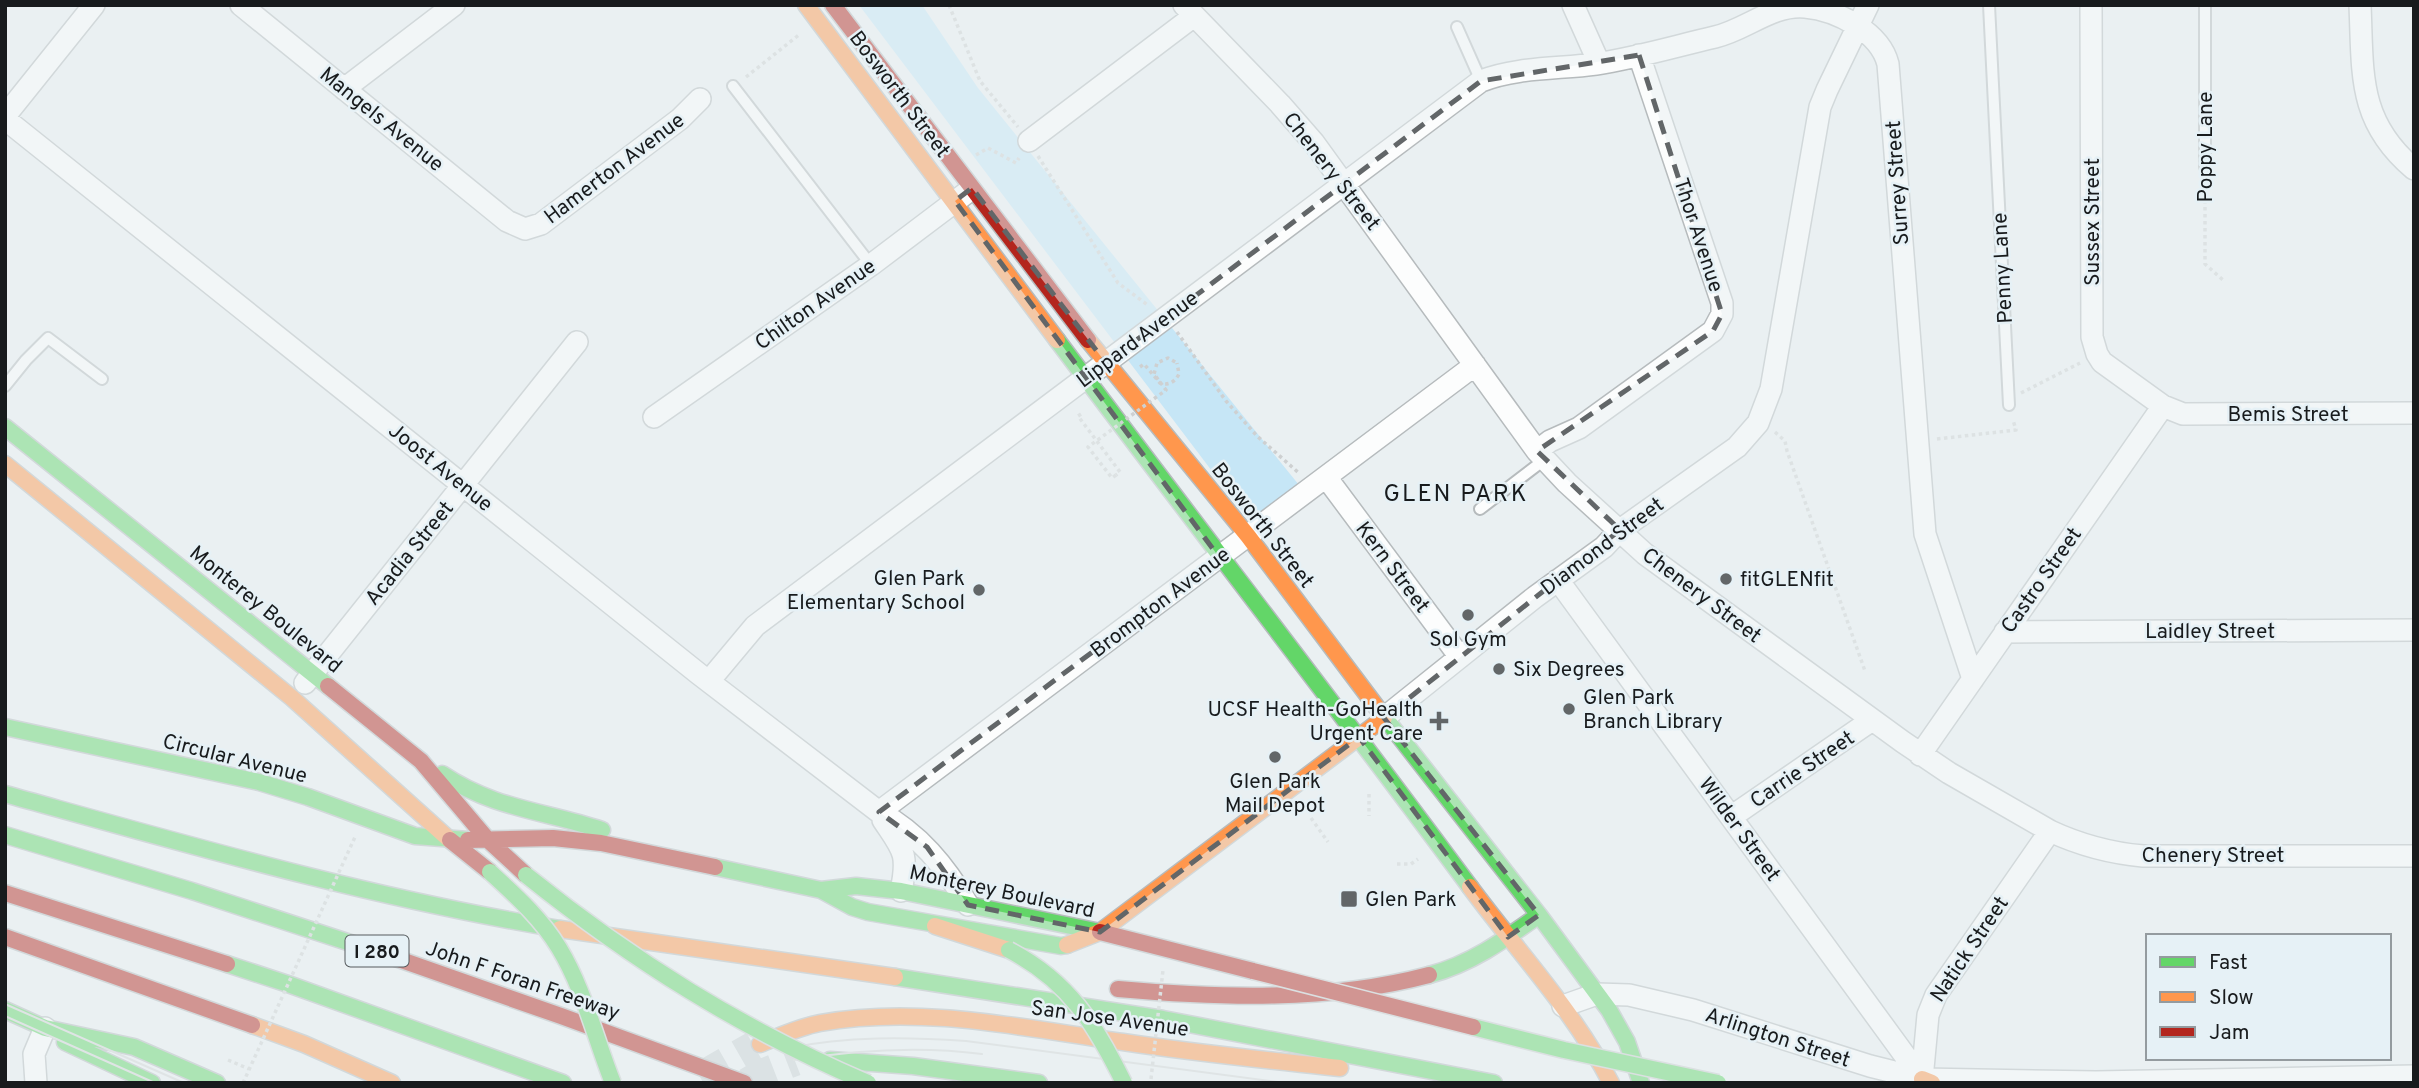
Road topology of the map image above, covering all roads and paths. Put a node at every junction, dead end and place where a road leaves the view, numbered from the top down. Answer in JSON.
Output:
{"nodes":[{"id":1,"x":94,"y":5,"type":"edge"},
{"id":2,"x":241,"y":5,"type":"edge"},
{"id":3,"x":454,"y":5,"type":"edge"},
{"id":4,"x":806,"y":5,"type":"edge"},
{"id":5,"x":833,"y":5,"type":"edge"},
{"id":6,"x":950,"y":5,"type":"edge"},
{"id":7,"x":1573,"y":5,"type":"edge"},
{"id":8,"x":1868,"y":5,"type":"edge"},
{"id":9,"x":1989,"y":5,"type":"edge"},
{"id":10,"x":2091,"y":5,"type":"edge"},
{"id":11,"x":2205,"y":5,"type":"edge"},
{"id":12,"x":2360,"y":5,"type":"edge"},
{"id":13,"x":1189,"y":10,"type":"edge"},
{"id":14,"x":1457,"y":27,"type":"dead end"},
{"id":15,"x":1858,"y":27,"type":"junction"},
{"id":16,"x":802,"y":33,"type":"dead end"},
{"id":17,"x":1639,"y":55,"type":"junction"},
{"id":18,"x":1599,"y":63,"type":"junction"},
{"id":19,"x":1481,"y":81,"type":"junction"},
{"id":20,"x":733,"y":86,"type":"joint"},
{"id":21,"x":344,"y":89,"type":"junction"},
{"id":22,"x":700,"y":100,"type":"dead end"},
{"id":23,"x":5,"y":117,"type":"edge"},
{"id":24,"x":1029,"y":141,"type":"junction"},
{"id":25,"x":976,"y":155,"type":"dead end"},
{"id":26,"x":2205,"y":167,"type":"joint"},
{"id":27,"x":2414,"y":169,"type":"edge"},
{"id":28,"x":1345,"y":183,"type":"junction"},
{"id":29,"x":972,"y":188,"type":"junction"},
{"id":30,"x":955,"y":201,"type":"junction"},
{"id":31,"x":525,"y":229,"type":"joint"},
{"id":32,"x":871,"y":265,"type":"junction"},
{"id":33,"x":2223,"y":279,"type":"dead end"},
{"id":34,"x":577,"y":342,"type":"dead end"},
{"id":35,"x":2096,"y":354,"type":"junction"},
{"id":36,"x":1105,"y":363,"type":"junction"},
{"id":37,"x":1144,"y":364,"type":"dead end"},
{"id":38,"x":1475,"y":365,"type":"junction"},
{"id":39,"x":1086,"y":377,"type":"junction"},
{"id":40,"x":102,"y":379,"type":"dead end"},
{"id":41,"x":5,"y":386,"type":"edge"},
{"id":42,"x":2009,"y":405,"type":"junction"},
{"id":43,"x":2163,"y":407,"type":"junction"},
{"id":44,"x":1085,"y":412,"type":"dead end"},
{"id":45,"x":2414,"y":414,"type":"edge"},
{"id":46,"x":654,"y":417,"type":"dead end"},
{"id":47,"x":1758,"y":423,"type":"junction"},
{"id":48,"x":5,"y":426,"type":"edge"},
{"id":49,"x":1917,"y":441,"type":"junction"},
{"id":50,"x":1541,"y":455,"type":"junction"},
{"id":51,"x":5,"y":464,"type":"edge"},
{"id":52,"x":1326,"y":477,"type":"junction"},
{"id":53,"x":463,"y":485,"type":"junction"},
{"id":54,"x":70,"y":497,"type":"junction"},
{"id":55,"x":1480,"y":509,"type":"dead end"},
{"id":56,"x":1620,"y":530,"type":"junction"},
{"id":57,"x":1248,"y":536,"type":"junction"},
{"id":58,"x":1219,"y":557,"type":"junction"},
{"id":59,"x":1558,"y":580,"type":"junction"},
{"id":60,"x":2414,"y":630,"type":"edge"},
{"id":61,"x":2005,"y":632,"type":"junction"},
{"id":62,"x":1460,"y":657,"type":"junction"},
{"id":63,"x":1865,"y":671,"type":"dead end"},
{"id":64,"x":313,"y":673,"type":"junction"},
{"id":65,"x":1973,"y":679,"type":"junction"},
{"id":66,"x":709,"y":681,"type":"junction"},
{"id":67,"x":292,"y":698,"type":"junction"},
{"id":68,"x":1384,"y":718,"type":"junction"},
{"id":69,"x":1872,"y":720,"type":"junction"},
{"id":70,"x":5,"y":727,"type":"edge"},
{"id":71,"x":1359,"y":737,"type":"junction"},
{"id":72,"x":1920,"y":755,"type":"junction"},
{"id":73,"x":421,"y":761,"type":"junction"},
{"id":74,"x":381,"y":776,"type":"junction"},
{"id":75,"x":5,"y":794,"type":"edge"},
{"id":76,"x":1369,"y":794,"type":"dead end"},
{"id":77,"x":349,"y":812,"type":"junction"},
{"id":78,"x":879,"y":812,"type":"junction"},
{"id":79,"x":1369,"y":816,"type":"dead end"},
{"id":80,"x":1731,"y":817,"type":"junction"},
{"id":81,"x":1311,"y":818,"type":"dead end"},
{"id":82,"x":2050,"y":831,"type":"junction"},
{"id":83,"x":5,"y":835,"type":"edge"},
{"id":84,"x":355,"y":838,"type":"dead end"},
{"id":85,"x":487,"y":839,"type":"junction"},
{"id":86,"x":450,"y":840,"type":"junction"},
{"id":87,"x":1328,"y":842,"type":"dead end"},
{"id":88,"x":2414,"y":856,"type":"edge"},
{"id":89,"x":1418,"y":859,"type":"dead end"},
{"id":90,"x":685,"y":861,"type":"junction"},
{"id":91,"x":1397,"y":864,"type":"dead end"},
{"id":92,"x":821,"y":890,"type":"junction"},
{"id":93,"x":901,"y":891,"type":"junction"},
{"id":94,"x":5,"y":893,"type":"edge"},
{"id":95,"x":968,"y":905,"type":"junction"},
{"id":96,"x":1539,"y":915,"type":"junction"},
{"id":97,"x":935,"y":926,"type":"junction"},
{"id":98,"x":1100,"y":932,"type":"junction"},
{"id":99,"x":5,"y":937,"type":"edge"},
{"id":100,"x":1508,"y":937,"type":"junction"},
{"id":101,"x":1163,"y":970,"type":"dead end"},
{"id":102,"x":868,"y":973,"type":"junction"},
{"id":103,"x":1083,"y":985,"type":"dead end"},
{"id":104,"x":1106,"y":988,"type":"dead end"},
{"id":105,"x":1597,"y":994,"type":"junction"},
{"id":106,"x":1563,"y":1006,"type":"junction"},
{"id":107,"x":5,"y":1010,"type":"edge"},
{"id":108,"x":45,"y":1028,"type":"junction"},
{"id":109,"x":754,"y":1046,"type":"tunnel mouth"},
{"id":110,"x":795,"y":1061,"type":"tunnel mouth"},
{"id":111,"x":2414,"y":1076,"type":"edge"},
{"id":112,"x":1927,"y":1081,"type":"edge"},
{"id":113,"x":36,"y":1083,"type":"edge"},
{"id":114,"x":152,"y":1083,"type":"edge"},
{"id":115,"x":218,"y":1083,"type":"edge"},
{"id":116,"x":243,"y":1083,"type":"edge"},
{"id":117,"x":392,"y":1083,"type":"edge"},
{"id":118,"x":563,"y":1083,"type":"edge"},
{"id":119,"x":613,"y":1083,"type":"edge"},
{"id":120,"x":744,"y":1083,"type":"edge"},
{"id":121,"x":868,"y":1083,"type":"edge"},
{"id":122,"x":1039,"y":1083,"type":"edge"},
{"id":123,"x":1124,"y":1083,"type":"edge"},
{"id":124,"x":1150,"y":1083,"type":"edge"},
{"id":125,"x":1462,"y":1083,"type":"edge"},
{"id":126,"x":1494,"y":1083,"type":"edge"},
{"id":127,"x":1611,"y":1083,"type":"edge"},
{"id":128,"x":1641,"y":1083,"type":"edge"},
{"id":129,"x":1718,"y":1083,"type":"edge"}],
"edges":[{"from":1,"to":23,"type":"street"},
{"from":2,"to":21,"type":"street","name":"Mangels Avenue"},
{"from":3,"to":21,"type":"street"},
{"from":4,"to":30,"type":"main road","name":"Bosworth Street"},
{"from":5,"to":29,"type":"main road","name":"Bosworth Street"},
{"from":6,"to":24,"type":"path"},
{"from":7,"to":18,"type":"street"},
{"from":8,"to":15,"type":"street","name":"Diamond Street"},
{"from":9,"to":42,"type":"lane","name":"Penny Lane"},
{"from":10,"to":35,"type":"street","name":"Sussex Street"},
{"from":11,"to":26,"type":"lane","name":"Poppy Lane"},
{"from":12,"to":27,"type":"street"},
{"from":13,"to":24,"type":"street"},
{"from":13,"to":28,"type":"street","name":"Chenery Street"},
{"from":14,"to":19,"type":"lane"},
{"from":15,"to":17,"type":"street","name":"Surrey Street"},
{"from":15,"to":47,"type":"street","name":"Diamond Street"},
{"from":15,"to":49,"type":"street","name":"Surrey Street"},
{"from":16,"to":20,"type":"path"},
{"from":17,"to":18,"type":"street","name":"Surrey Street"},
{"from":17,"to":50,"type":"street","name":"Thor Avenue"},
{"from":18,"to":19,"type":"street","name":"Lippard Avenue"},
{"from":19,"to":28,"type":"street","name":"Lippard Avenue"},
{"from":20,"to":32,"type":"lane"},
{"from":21,"to":31,"type":"street","name":"Mangels Avenue"},
{"from":22,"to":31,"type":"street","name":"Hamerton Avenue"},
{"from":23,"to":53,"type":"street","name":"Joost Avenue"},
{"from":24,"to":25,"type":"path"},
{"from":26,"to":33,"type":"path","name":"Poppy Lane"},
{"from":28,"to":36,"type":"street","name":"Lippard Avenue"},
{"from":28,"to":38,"type":"street","name":"Chenery Street"},
{"from":29,"to":30,"type":"street","name":"Chilton Avenue"},
{"from":29,"to":36,"type":"main road","name":"Bosworth Street"},
{"from":30,"to":32,"type":"street","name":"Chilton Avenue"},
{"from":30,"to":39,"type":"main road","name":"Bosworth Street"},
{"from":32,"to":46,"type":"street","name":"Chilton Avenue"},
{"from":34,"to":53,"type":"street","name":"Acadia Street"},
{"from":35,"to":42,"type":"path"},
{"from":35,"to":43,"type":"street"},
{"from":36,"to":39,"type":"street","name":"Lippard Avenue"},
{"from":36,"to":57,"type":"main road","name":"Bosworth Street"},
{"from":37,"to":44,"type":"path","bridge":true},
{"from":38,"to":50,"type":"street","name":"Chenery Street"},
{"from":38,"to":52,"type":"street","name":"Brompton Avenue"},
{"from":39,"to":58,"type":"main road","name":"Bosworth Street"},
{"from":39,"to":66,"type":"street","name":"Lippard Avenue"},
{"from":40,"to":41,"type":"lane"},
{"from":42,"to":49,"type":"path"},
{"from":43,"to":45,"type":"street","name":"Bemis Street"},
{"from":43,"to":61,"type":"street","name":"Castro Street"},
{"from":47,"to":56,"type":"street","name":"Diamond Street"},
{"from":47,"to":63,"type":"path"},
{"from":48,"to":54,"type":"main road","name":"Monterey Boulevard"},
{"from":49,"to":65,"type":"street","name":"Surrey Street"},
{"from":50,"to":55,"type":"lane"},
{"from":50,"to":56,"type":"street","name":"Chenery Street"},
{"from":51,"to":54,"type":"main road","name":"Monterey Boulevard"},
{"from":52,"to":57,"type":"street","name":"Brompton Avenue"},
{"from":52,"to":62,"type":"street","name":"Kern Street"},
{"from":53,"to":64,"type":"street","name":"Acadia Street"},
{"from":53,"to":66,"type":"street","name":"Joost Avenue"},
{"from":54,"to":64,"type":"main road","name":"Monterey Boulevard"},
{"from":54,"to":67,"type":"main road","name":"Monterey Boulevard"},
{"from":56,"to":59,"type":"street","name":"Diamond Street"},
{"from":56,"to":69,"type":"street","name":"Chenery Street"},
{"from":57,"to":58,"type":"street","name":"Brompton Avenue"},
{"from":57,"to":68,"type":"main road","name":"Bosworth Street"},
{"from":58,"to":71,"type":"main road","name":"Bosworth Street"},
{"from":58,"to":78,"type":"street","name":"Brompton Avenue"},
{"from":59,"to":62,"type":"street","name":"Diamond Street"},
{"from":59,"to":80,"type":"street","name":"Wilder Street"},
{"from":60,"to":61,"type":"street","name":"Laidley Street"},
{"from":61,"to":65,"type":"street","name":"Castro Street"},
{"from":62,"to":68,"type":"street","name":"Diamond Street"},
{"from":64,"to":67,"type":"street","name":"Acadia Street"},
{"from":64,"to":73,"type":"main road","name":"Monterey Boulevard"},
{"from":65,"to":72,"type":"street","name":"Castro Street"},
{"from":66,"to":78,"type":"street","name":"Joost Avenue"},
{"from":67,"to":74,"type":"main road","name":"Monterey Boulevard"},
{"from":68,"to":71,"type":"main road","name":"Diamond Street"},
{"from":68,"to":96,"type":"main road","name":"Bosworth Street"},
{"from":69,"to":72,"type":"street","name":"Chenery Street"},
{"from":69,"to":80,"type":"street","name":"Carrie Street"},
{"from":70,"to":77,"type":"main road","name":"Circular Avenue"},
{"from":71,"to":98,"type":"main road","name":"Diamond Street"},
{"from":71,"to":100,"type":"main road","name":"Bosworth Street"},
{"from":72,"to":82,"type":"street","name":"Chenery Street"},
{"from":73,"to":85,"type":"main road","name":"Monterey Boulevard"},
{"from":73,"to":90,"type":"main road"},
{"from":74,"to":77,"type":"main road"},
{"from":74,"to":86,"type":"main road","name":"Monterey Boulevard"},
{"from":75,"to":102,"type":"main road"},
{"from":76,"to":79,"type":"path"},
{"from":77,"to":86,"type":"main road","name":"Circular Avenue"},
{"from":78,"to":93,"type":"street","name":"Joost Avenue"},
{"from":78,"to":95,"type":"street","name":"Joost Avenue"},
{"from":80,"to":112,"type":"street","name":"Wilder Street"},
{"from":81,"to":87,"type":"path"},
{"from":82,"to":88,"type":"street","name":"Chenery Street"},
{"from":82,"to":112,"type":"street","name":"Natick Street"},
{"from":83,"to":120,"type":"main road","name":"John F Foran Freeway","number":"I 280"},
{"from":84,"to":116,"type":"path","bridge":true},
{"from":85,"to":86,"type":"main road","name":"Monterey Boulevard"},
{"from":85,"to":90,"type":"main road","name":"Monterey Boulevard"},
{"from":85,"to":121,"type":"main road","bridge":true},
{"from":86,"to":119,"type":"main road","bridge":true},
{"from":89,"to":91,"type":"path"},
{"from":90,"to":92,"type":"main road","name":"Monterey Boulevard"},
{"from":92,"to":93,"type":"main road","name":"Monterey Boulevard"},
{"from":92,"to":97,"type":"main road","name":"Monterey Boulevard"},
{"from":93,"to":95,"type":"main road","name":"Monterey Boulevard"},
{"from":94,"to":118,"type":"main road"},
{"from":95,"to":98,"type":"main road","name":"Monterey Boulevard"},
{"from":96,"to":100,"type":"main road"},
{"from":96,"to":105,"type":"main road","name":"Bosworth Street"},
{"from":97,"to":98,"type":"main road","name":"Monterey Boulevard"},
{"from":97,"to":123,"type":"main road","bridge":true},
{"from":98,"to":129,"type":"main road","bridge":true},
{"from":99,"to":117,"type":"main road"},
{"from":100,"to":104,"type":"main road"},
{"from":100,"to":106,"type":"main road","name":"Bosworth Street"},
{"from":101,"to":124,"type":"path","bridge":true},
{"from":102,"to":103,"type":"main road"},
{"from":102,"to":126,"type":"main road"},
{"from":105,"to":106,"type":"street","name":"Arlington Street"},
{"from":105,"to":112,"type":"street","name":"Arlington Street"},
{"from":105,"to":128,"type":"main road","name":"Bosworth Street"},
{"from":106,"to":127,"type":"main road","name":"Bosworth Street"},
{"from":107,"to":108,"type":"main road"},
{"from":108,"to":113,"type":"street"},
{"from":108,"to":114,"type":"main road"},
{"from":108,"to":115,"type":"main road"},
{"from":109,"to":125,"type":"main road","name":"San Jose Avenue"},
{"from":110,"to":122,"type":"main road"},
{"from":111,"to":112,"type":"street","name":"Arlington Street"}]}
